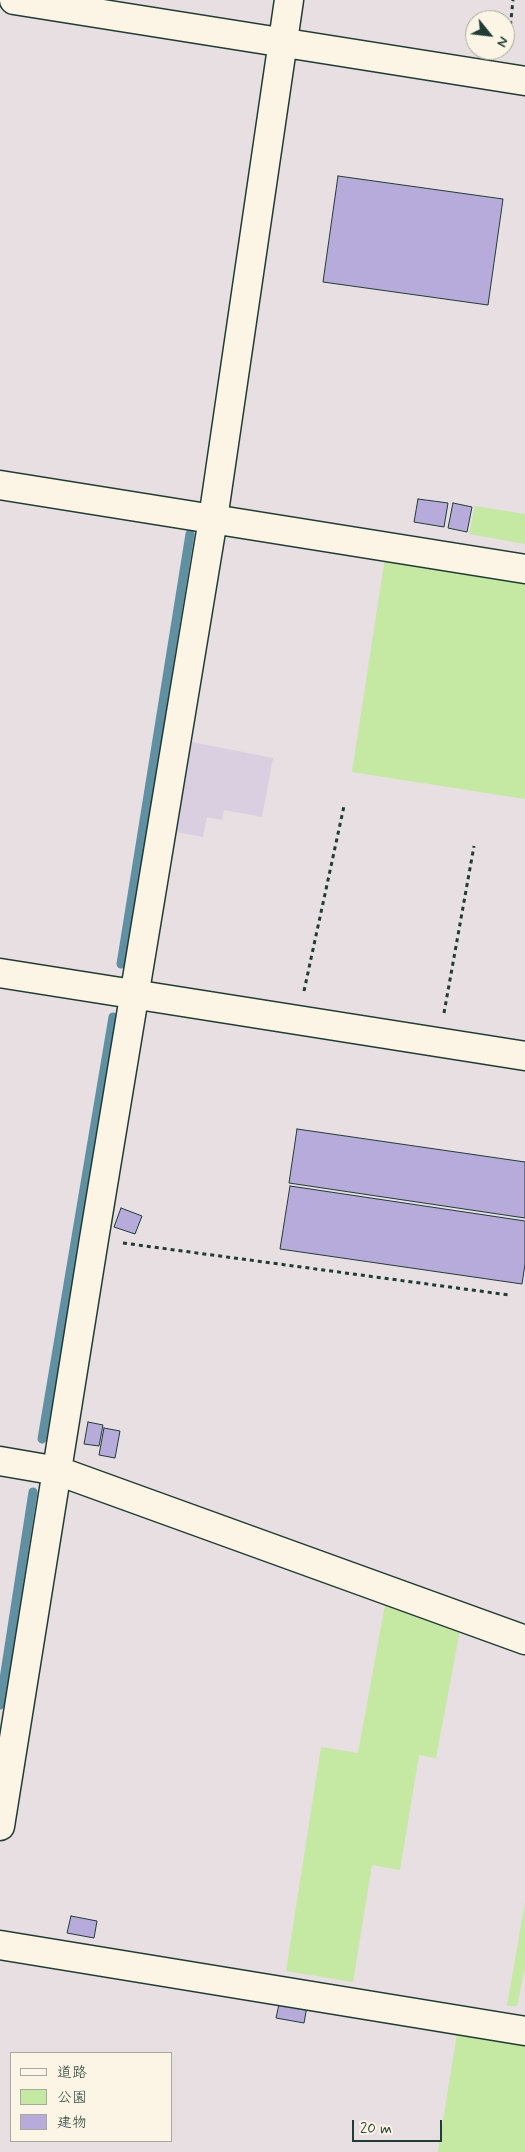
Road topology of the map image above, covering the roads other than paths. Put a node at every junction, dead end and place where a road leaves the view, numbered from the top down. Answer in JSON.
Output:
{"nodes":[{"id":1,"x":14,"y":0,"type":"edge"},
{"id":2,"x":289,"y":0,"type":"edge"},
{"id":3,"x":283,"y":43,"type":"junction"},
{"id":4,"x":515,"y":79,"type":"edge"},
{"id":5,"x":0,"y":485,"type":"edge"},
{"id":6,"x":213,"y":519,"type":"junction"},
{"id":7,"x":525,"y":569,"type":"edge"},
{"id":8,"x":0,"y":973,"type":"edge"},
{"id":9,"x":134,"y":994,"type":"junction"},
{"id":10,"x":525,"y":1056,"type":"edge"},
{"id":11,"x":0,"y":1461,"type":"edge"},
{"id":12,"x":58,"y":1470,"type":"junction"},
{"id":13,"x":525,"y":1640,"type":"edge"},
{"id":14,"x":0,"y":1826,"type":"edge"},
{"id":15,"x":0,"y":1945,"type":"edge"},
{"id":16,"x":525,"y":2031,"type":"edge"}],
"edges":[{"from":1,"to":3,"type":"street"},
{"from":2,"to":3,"type":"street"},
{"from":3,"to":4,"type":"street"},
{"from":3,"to":6,"type":"street"},
{"from":5,"to":6,"type":"street"},
{"from":6,"to":7,"type":"street"},
{"from":6,"to":9,"type":"street"},
{"from":8,"to":9,"type":"street"},
{"from":9,"to":10,"type":"street"},
{"from":9,"to":12,"type":"street"},
{"from":11,"to":12,"type":"street"},
{"from":12,"to":13,"type":"street"},
{"from":12,"to":14,"type":"street"},
{"from":15,"to":16,"type":"street"}]}
